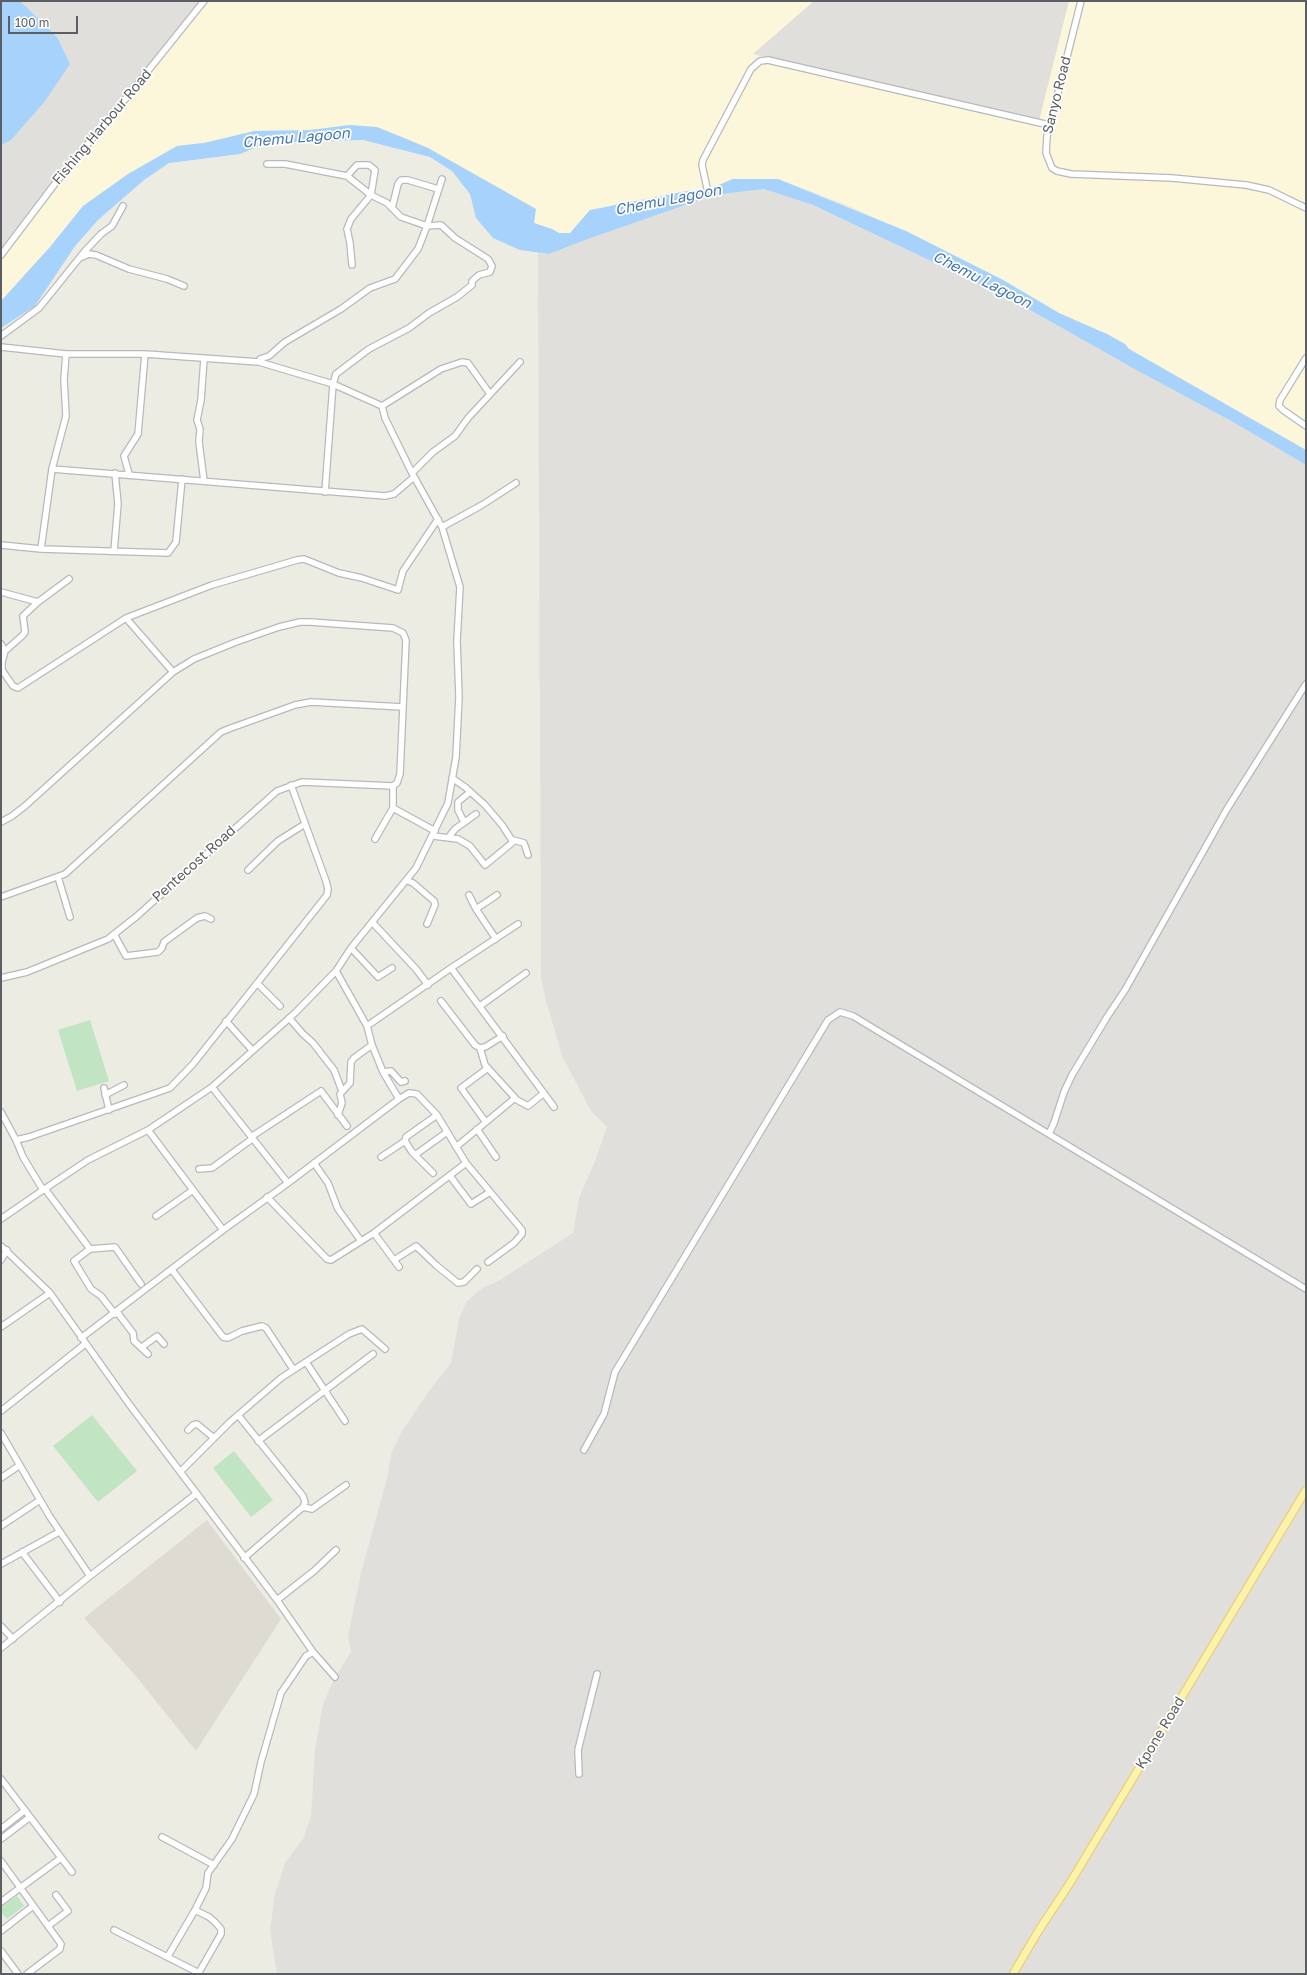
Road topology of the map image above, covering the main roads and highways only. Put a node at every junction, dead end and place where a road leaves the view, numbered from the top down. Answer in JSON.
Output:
{"nodes":[{"id":1,"x":1306,"y":1490,"type":"edge"},
{"id":2,"x":1013,"y":1974,"type":"edge"}],
"edges":[{"from":1,"to":2,"type":"main road","name":"Kpone Road"}]}
